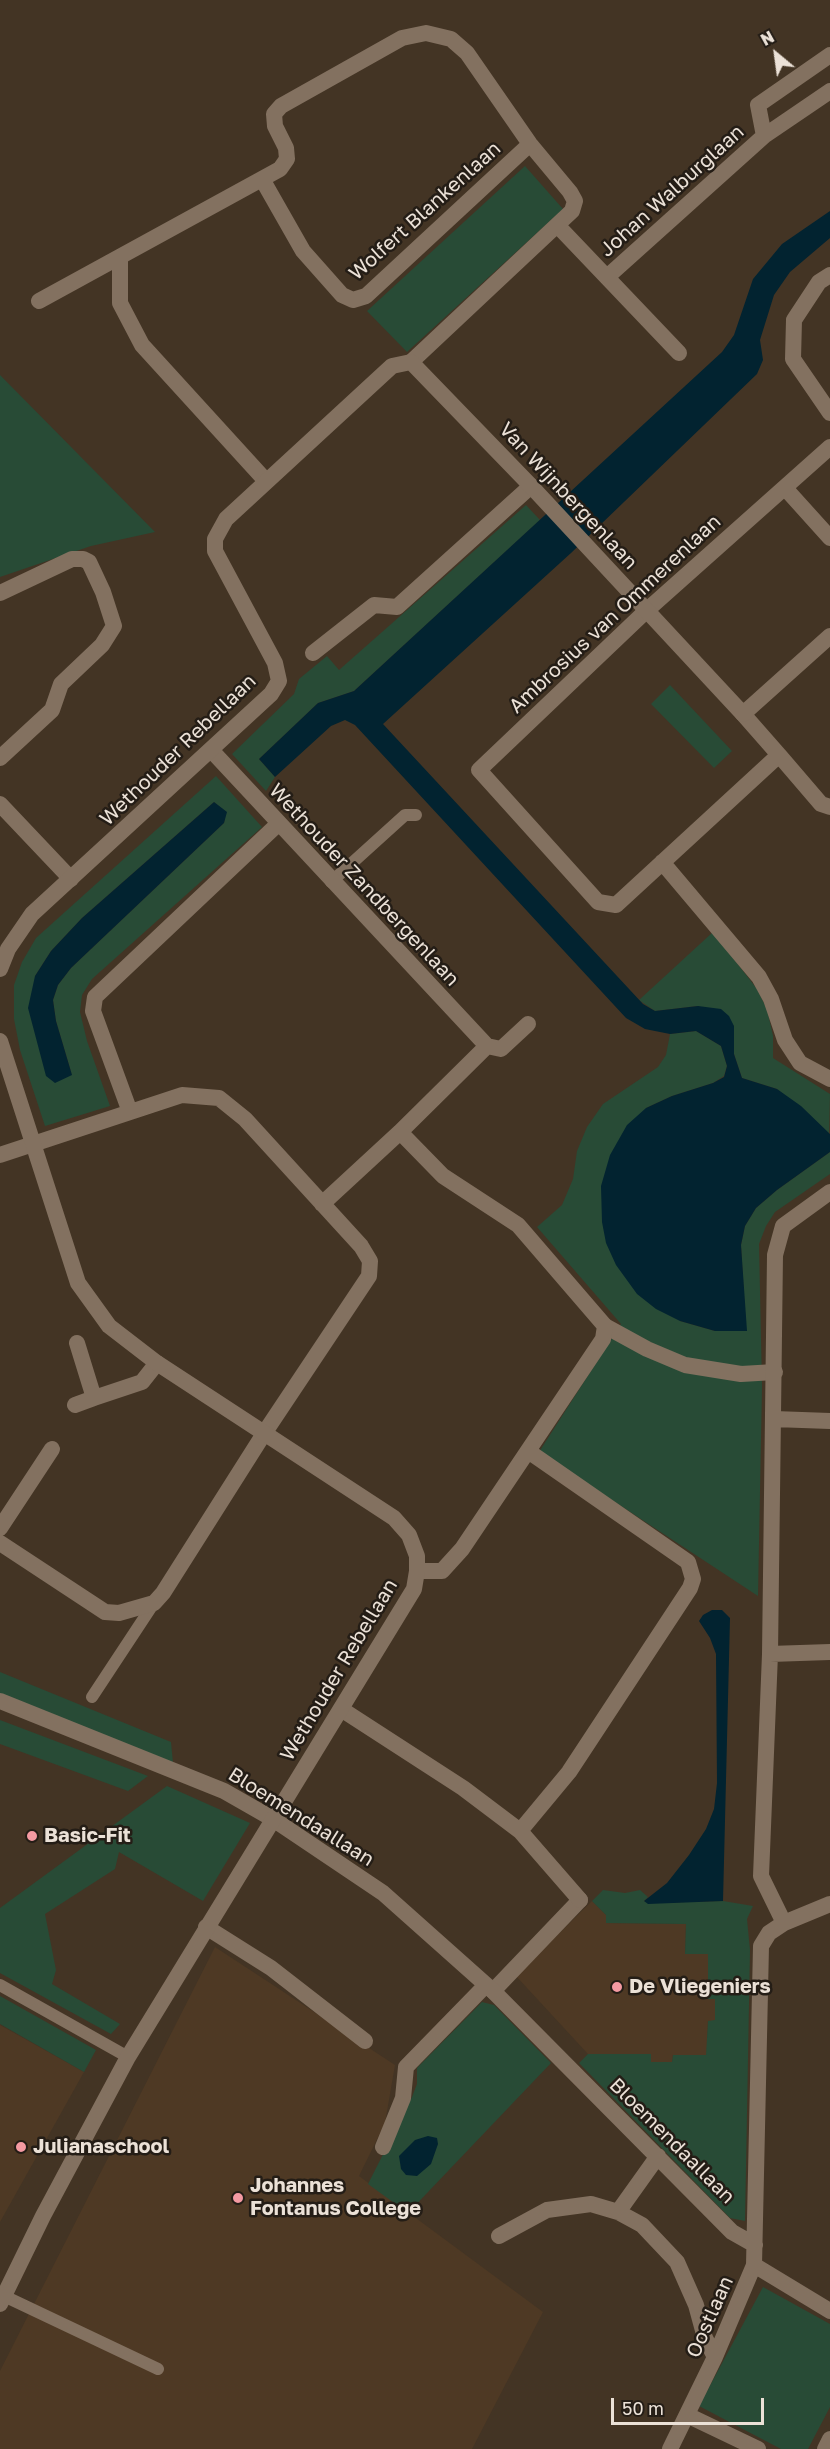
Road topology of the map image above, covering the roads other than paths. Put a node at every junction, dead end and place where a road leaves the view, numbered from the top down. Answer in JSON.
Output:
{"nodes":[{"id":1,"x":830,"y":55,"type":"edge"},
{"id":2,"x":830,"y":91,"type":"edge"},
{"id":3,"x":764,"y":136,"type":"junction"},
{"id":4,"x":530,"y":144,"type":"junction"},
{"id":5,"x":262,"y":179,"type":"junction"},
{"id":6,"x":557,"y":225,"type":"junction"},
{"id":7,"x":120,"y":257,"type":"junction"},
{"id":8,"x":830,"y":275,"type":"edge"},
{"id":9,"x":607,"y":277,"type":"junction"},
{"id":10,"x":39,"y":301,"type":"dead end"},
{"id":11,"x":679,"y":353,"type":"dead end"},
{"id":12,"x":411,"y":362,"type":"junction"},
{"id":13,"x":830,"y":413,"type":"edge"},
{"id":14,"x":830,"y":447,"type":"edge"},
{"id":15,"x":266,"y":481,"type":"junction"},
{"id":16,"x":531,"y":486,"type":"junction"},
{"id":17,"x":785,"y":488,"type":"junction"},
{"id":18,"x":830,"y":538,"type":"edge"},
{"id":19,"x":0,"y":592,"type":"edge"},
{"id":20,"x":646,"y":611,"type":"junction"},
{"id":21,"x":830,"y":636,"type":"edge"},
{"id":22,"x":313,"y":653,"type":"dead end"},
{"id":23,"x":742,"y":714,"type":"junction"},
{"id":24,"x":212,"y":751,"type":"junction"},
{"id":25,"x":779,"y":755,"type":"junction"},
{"id":26,"x":0,"y":758,"type":"edge"},
{"id":27,"x":0,"y":804,"type":"edge"},
{"id":28,"x":830,"y":807,"type":"edge"},
{"id":29,"x":416,"y":814,"type":"dead end"},
{"id":30,"x":278,"y":824,"type":"junction"},
{"id":31,"x":662,"y":862,"type":"junction"},
{"id":32,"x":71,"y":879,"type":"junction"},
{"id":33,"x":331,"y":882,"type":"junction"},
{"id":34,"x":0,"y":969,"type":"edge"},
{"id":35,"x":528,"y":1024,"type":"dead end"},
{"id":36,"x":0,"y":1041,"type":"edge"},
{"id":37,"x":487,"y":1046,"type":"junction"},
{"id":38,"x":830,"y":1079,"type":"edge"},
{"id":39,"x":130,"y":1112,"type":"junction"},
{"id":40,"x":400,"y":1132,"type":"junction"},
{"id":41,"x":32,"y":1145,"type":"junction"},
{"id":42,"x":0,"y":1155,"type":"edge"},
{"id":43,"x":830,"y":1192,"type":"edge"},
{"id":44,"x":322,"y":1204,"type":"junction"},
{"id":45,"x":605,"y":1326,"type":"junction"},
{"id":46,"x":77,"y":1343,"type":"dead end"},
{"id":47,"x":157,"y":1363,"type":"junction"},
{"id":48,"x":775,"y":1372,"type":"junction"},
{"id":49,"x":94,"y":1398,"type":"junction"},
{"id":50,"x":75,"y":1405,"type":"dead end"},
{"id":51,"x":774,"y":1419,"type":"junction"},
{"id":52,"x":830,"y":1421,"type":"edge"},
{"id":53,"x":265,"y":1432,"type":"junction"},
{"id":54,"x":52,"y":1449,"type":"dead end"},
{"id":55,"x":528,"y":1451,"type":"junction"},
{"id":56,"x":0,"y":1528,"type":"edge"},
{"id":57,"x":0,"y":1543,"type":"edge"},
{"id":58,"x":417,"y":1571,"type":"junction"},
{"id":59,"x":154,"y":1603,"type":"junction"},
{"id":60,"x":830,"y":1652,"type":"edge"},
{"id":61,"x":770,"y":1654,"type":"junction"},
{"id":62,"x":92,"y":1697,"type":"dead end"},
{"id":63,"x":0,"y":1701,"type":"edge"},
{"id":64,"x":341,"y":1708,"type":"junction"},
{"id":65,"x":273,"y":1819,"type":"junction"},
{"id":66,"x":520,"y":1831,"type":"junction"},
{"id":67,"x":830,"y":1904,"type":"edge"},
{"id":68,"x":784,"y":1923,"type":"junction"},
{"id":69,"x":207,"y":1927,"type":"junction"},
{"id":70,"x":0,"y":1985,"type":"edge"},
{"id":71,"x":490,"y":1988,"type":"junction"},
{"id":72,"x":365,"y":2041,"type":"dead end"},
{"id":73,"x":128,"y":2057,"type":"junction"},
{"id":74,"x":383,"y":2147,"type":"dead end"},
{"id":75,"x":658,"y":2156,"type":"junction"},
{"id":76,"x":618,"y":2212,"type":"junction"},
{"id":77,"x":499,"y":2236,"type":"dead end"},
{"id":78,"x":755,"y":2245,"type":"junction"},
{"id":79,"x":754,"y":2265,"type":"junction"},
{"id":80,"x":2,"y":2300,"type":"edge"},
{"id":81,"x":830,"y":2311,"type":"edge"},
{"id":82,"x":715,"y":2357,"type":"junction"},
{"id":83,"x":158,"y":2369,"type":"dead end"},
{"id":84,"x":687,"y":2415,"type":"junction"},
{"id":85,"x":830,"y":2439,"type":"edge"},
{"id":86,"x":670,"y":2449,"type":"edge"},
{"id":87,"x":758,"y":2449,"type":"edge"},
{"id":88,"x":825,"y":2449,"type":"edge"}],
"edges":[{"from":1,"to":3,"type":"street","name":"Johan Walburglaan"},
{"from":2,"to":3,"type":"street","name":"Johan Walburglaan"},
{"from":3,"to":9,"type":"street","name":"Johan Walburglaan"},
{"from":4,"to":5,"type":"street","name":"Wolfert Blankenlaan"},
{"from":4,"to":5,"type":"street"},
{"from":4,"to":6,"type":"street"},
{"from":5,"to":7,"type":"street"},
{"from":6,"to":9,"type":"street","name":"Johan Walburglaan"},
{"from":6,"to":12,"type":"street"},
{"from":7,"to":10,"type":"street"},
{"from":7,"to":15,"type":"street"},
{"from":8,"to":13,"type":"street"},
{"from":9,"to":11,"type":"street","name":"Johan Walburglaan"},
{"from":12,"to":15,"type":"street"},
{"from":12,"to":16,"type":"street","name":"Van Wijnbergenlaan"},
{"from":14,"to":17,"type":"street","name":"Ambrosius van Ommerenlaan"},
{"from":15,"to":24,"type":"street","name":"Wethouder Rebellaan"},
{"from":16,"to":20,"type":"street","name":"Van Wijnbergenlaan"},
{"from":16,"to":22,"type":"street"},
{"from":17,"to":18,"type":"street"},
{"from":17,"to":20,"type":"street","name":"Ambrosius van Ommerenlaan"},
{"from":19,"to":26,"type":"street"},
{"from":20,"to":23,"type":"street","name":"Van Wijnbergenlaan"},
{"from":20,"to":31,"type":"street","name":"Ambrosius van Ommerenlaan"},
{"from":21,"to":23,"type":"street"},
{"from":23,"to":25,"type":"street"},
{"from":24,"to":30,"type":"street","name":"Wethouder Zandbergenlaan"},
{"from":24,"to":32,"type":"street","name":"Wethouder Rebellaan"},
{"from":25,"to":28,"type":"street"},
{"from":25,"to":31,"type":"street","name":"Ambrosius van Ommerenlaan"},
{"from":27,"to":32,"type":"street"},
{"from":29,"to":33,"type":"lane"},
{"from":30,"to":33,"type":"street","name":"Wethouder Zandbergenlaan"},
{"from":30,"to":39,"type":"street"},
{"from":31,"to":38,"type":"street"},
{"from":32,"to":34,"type":"street","name":"Wethouder Rebellaan"},
{"from":33,"to":37,"type":"street","name":"Wethouder Zandbergenlaan"},
{"from":35,"to":37,"type":"street"},
{"from":36,"to":41,"type":"street","name":"Wethouder Rebellaan"},
{"from":37,"to":40,"type":"street"},
{"from":39,"to":41,"type":"street"},
{"from":39,"to":44,"type":"street"},
{"from":40,"to":44,"type":"street"},
{"from":40,"to":45,"type":"street"},
{"from":41,"to":42,"type":"street"},
{"from":41,"to":47,"type":"street","name":"Wethouder Rebellaan"},
{"from":43,"to":48,"type":"street"},
{"from":44,"to":53,"type":"street"},
{"from":45,"to":48,"type":"street"},
{"from":45,"to":55,"type":"street"},
{"from":46,"to":49,"type":"street"},
{"from":47,"to":49,"type":"street"},
{"from":47,"to":53,"type":"street","name":"Wethouder Rebellaan"},
{"from":48,"to":51,"type":"street"},
{"from":49,"to":50,"type":"street"},
{"from":51,"to":52,"type":"street"},
{"from":51,"to":61,"type":"street"},
{"from":53,"to":58,"type":"street","name":"Wethouder Rebellaan"},
{"from":53,"to":59,"type":"street"},
{"from":54,"to":56,"type":"street"},
{"from":55,"to":58,"type":"street"},
{"from":55,"to":66,"type":"street"},
{"from":57,"to":59,"type":"street"},
{"from":58,"to":64,"type":"street","name":"Wethouder Rebellaan"},
{"from":59,"to":62,"type":"lane"},
{"from":60,"to":61,"type":"street"},
{"from":61,"to":68,"type":"street"},
{"from":63,"to":65,"type":"street","name":"Bloemendaallaan"},
{"from":64,"to":65,"type":"street","name":"Wethouder Rebellaan"},
{"from":64,"to":66,"type":"street"},
{"from":65,"to":69,"type":"street","name":"Wethouder Rebellaan"},
{"from":65,"to":71,"type":"street","name":"Bloemendaallaan"},
{"from":66,"to":71,"type":"street"},
{"from":67,"to":68,"type":"street"},
{"from":68,"to":78,"type":"street"},
{"from":69,"to":72,"type":"street"},
{"from":69,"to":73,"type":"street","name":"Wethouder Rebellaan"},
{"from":70,"to":73,"type":"lane"},
{"from":71,"to":74,"type":"street"},
{"from":71,"to":75,"type":"street","name":"Bloemendaallaan"},
{"from":73,"to":80,"type":"street","name":"Wethouder Rebellaan"},
{"from":75,"to":76,"type":"street"},
{"from":75,"to":78,"type":"street","name":"Bloemendaallaan"},
{"from":76,"to":77,"type":"street"},
{"from":76,"to":82,"type":"street"},
{"from":78,"to":79,"type":"street"},
{"from":79,"to":81,"type":"street"},
{"from":79,"to":82,"type":"street","name":"Oostlaan"},
{"from":80,"to":83,"type":"lane"},
{"from":82,"to":84,"type":"street","name":"Oostlaan"},
{"from":84,"to":86,"type":"street","name":"Oostlaan"},
{"from":84,"to":87,"type":"street"},
{"from":85,"to":88,"type":"street"}]}
